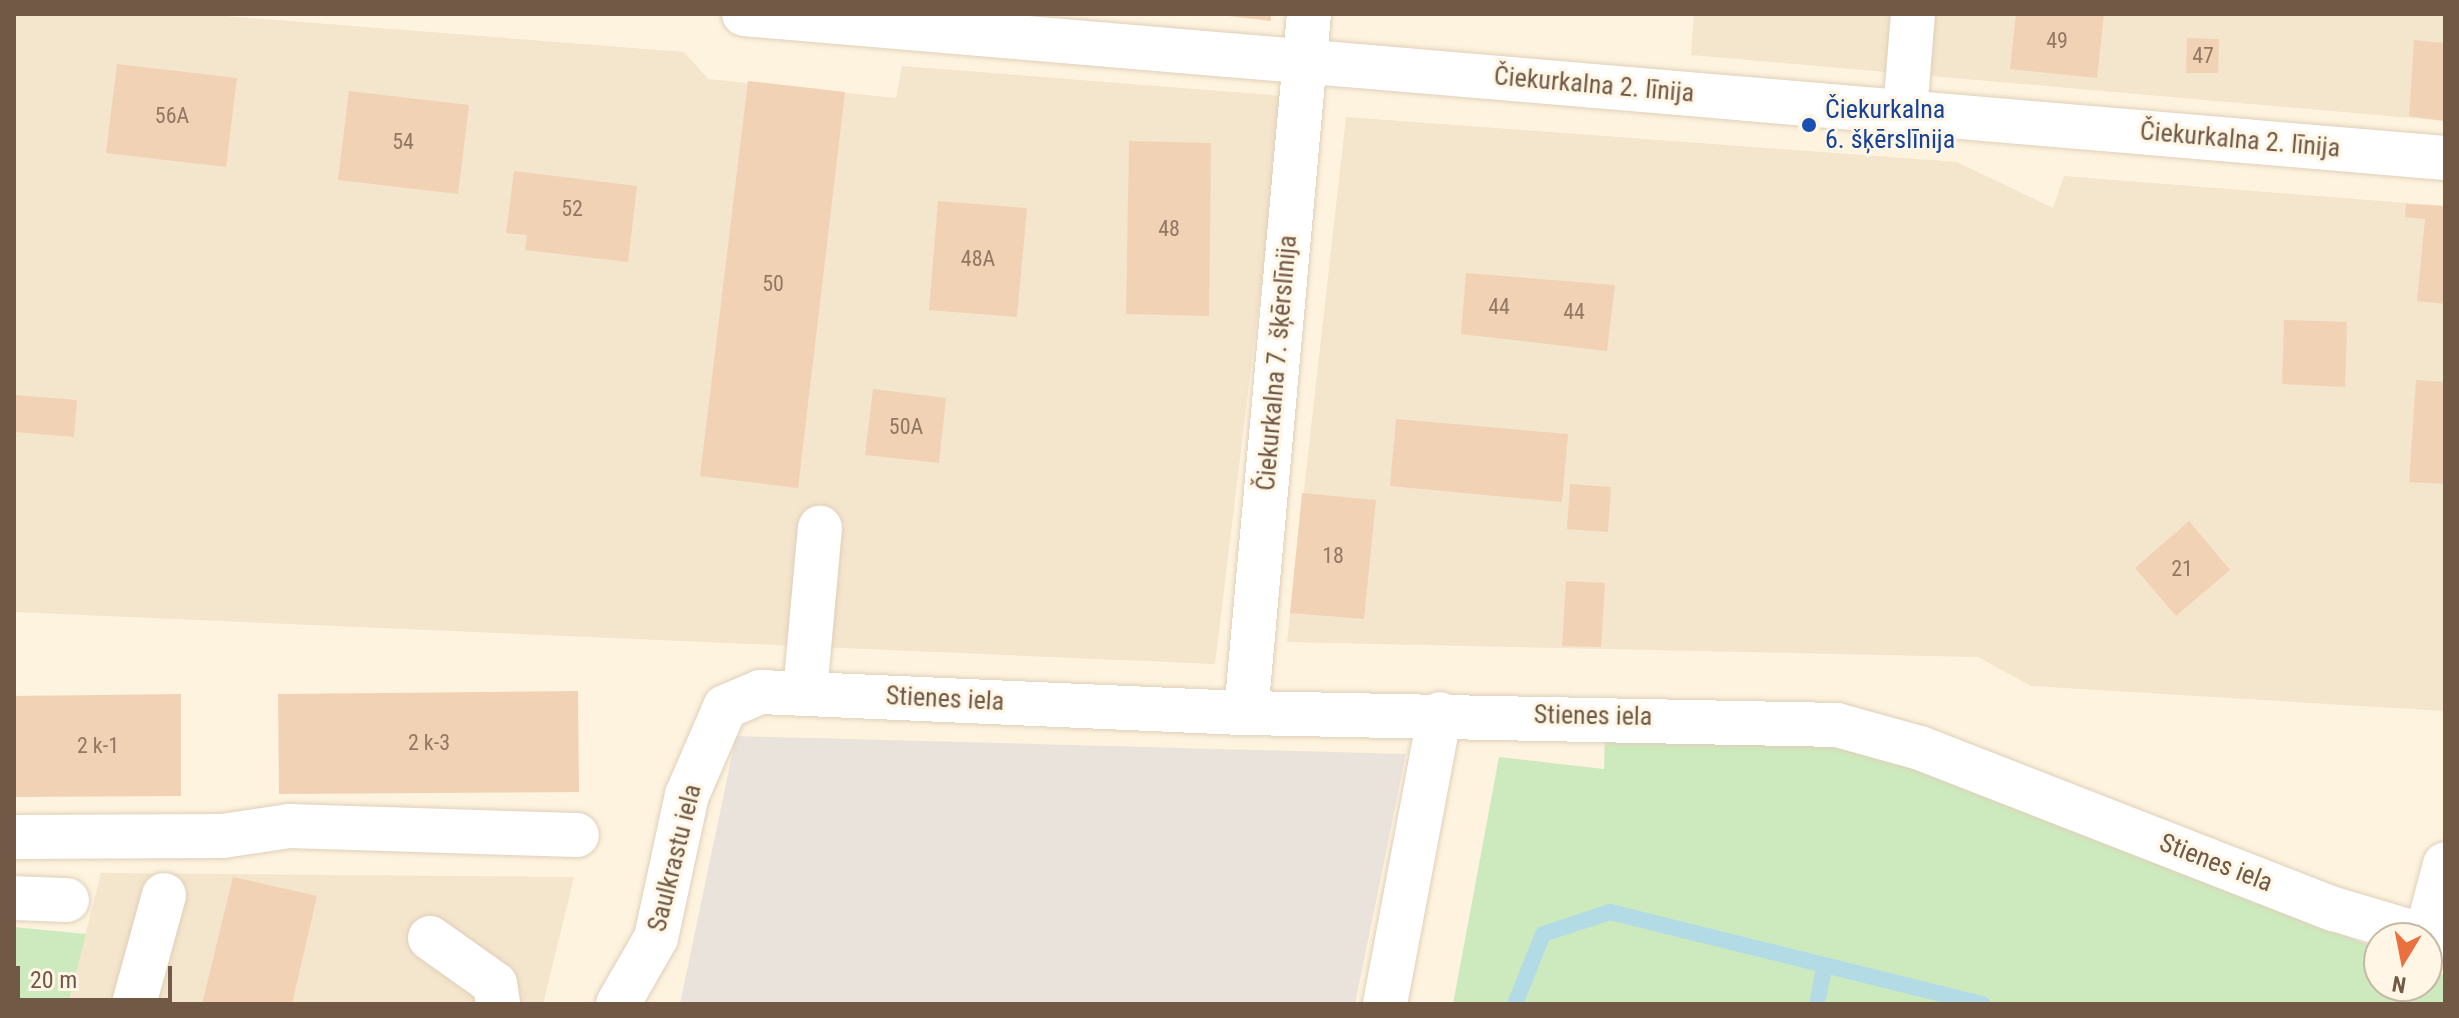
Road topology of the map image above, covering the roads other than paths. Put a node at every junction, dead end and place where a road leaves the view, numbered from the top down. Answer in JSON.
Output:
{"nodes":[{"id":1,"x":744,"y":14,"type":"edge"},
{"id":2,"x":1309,"y":14,"type":"edge"},
{"id":3,"x":1913,"y":14,"type":"edge"},
{"id":4,"x":1304,"y":61,"type":"junction"},
{"id":5,"x":1905,"y":111,"type":"junction"},
{"id":6,"x":2445,"y":158,"type":"edge"},
{"id":7,"x":820,"y":528,"type":"dead end"},
{"id":8,"x":805,"y":692,"type":"junction"},
{"id":9,"x":725,"y":707,"type":"joint"},
{"id":10,"x":1246,"y":713,"type":"junction"},
{"id":11,"x":1440,"y":714,"type":"junction"},
{"id":12,"x":577,"y":835,"type":"dead end"},
{"id":13,"x":14,"y":837,"type":"edge"},
{"id":14,"x":2445,"y":864,"type":"edge"},
{"id":15,"x":164,"y":895,"type":"dead end"},
{"id":16,"x":14,"y":898,"type":"edge"},
{"id":17,"x":67,"y":900,"type":"dead end"},
{"id":18,"x":2378,"y":922,"type":"edge"},
{"id":19,"x":2438,"y":922,"type":"edge"},
{"id":20,"x":430,"y":938,"type":"dead end"},
{"id":21,"x":134,"y":1004,"type":"edge"},
{"id":22,"x":498,"y":1004,"type":"edge"},
{"id":23,"x":618,"y":1004,"type":"edge"},
{"id":24,"x":1385,"y":1004,"type":"edge"}],
"edges":[{"from":1,"to":4,"type":"street","name":"Čiekurkalna 2. līnija"},
{"from":2,"to":4,"type":"street","name":"Čiekurkalna 7. šķērslīnija"},
{"from":3,"to":5,"type":"street"},
{"from":4,"to":5,"type":"street","name":"Čiekurkalna 2. līnija"},
{"from":4,"to":10,"type":"street","name":"Čiekurkalna 7. šķērslīnija"},
{"from":5,"to":6,"type":"street","name":"Čiekurkalna 2. līnija"},
{"from":7,"to":8,"type":"street"},
{"from":8,"to":9,"type":"street","name":"Stienes iela"},
{"from":8,"to":10,"type":"street","name":"Stienes iela"},
{"from":9,"to":23,"type":"street","name":"Saulkrastu iela"},
{"from":10,"to":11,"type":"street","name":"Stienes iela"},
{"from":11,"to":18,"type":"street","name":"Stienes iela"},
{"from":11,"to":24,"type":"street"},
{"from":12,"to":13,"type":"street"},
{"from":14,"to":19,"type":"street"},
{"from":15,"to":21,"type":"street"},
{"from":16,"to":17,"type":"street"},
{"from":20,"to":22,"type":"street"}]}
